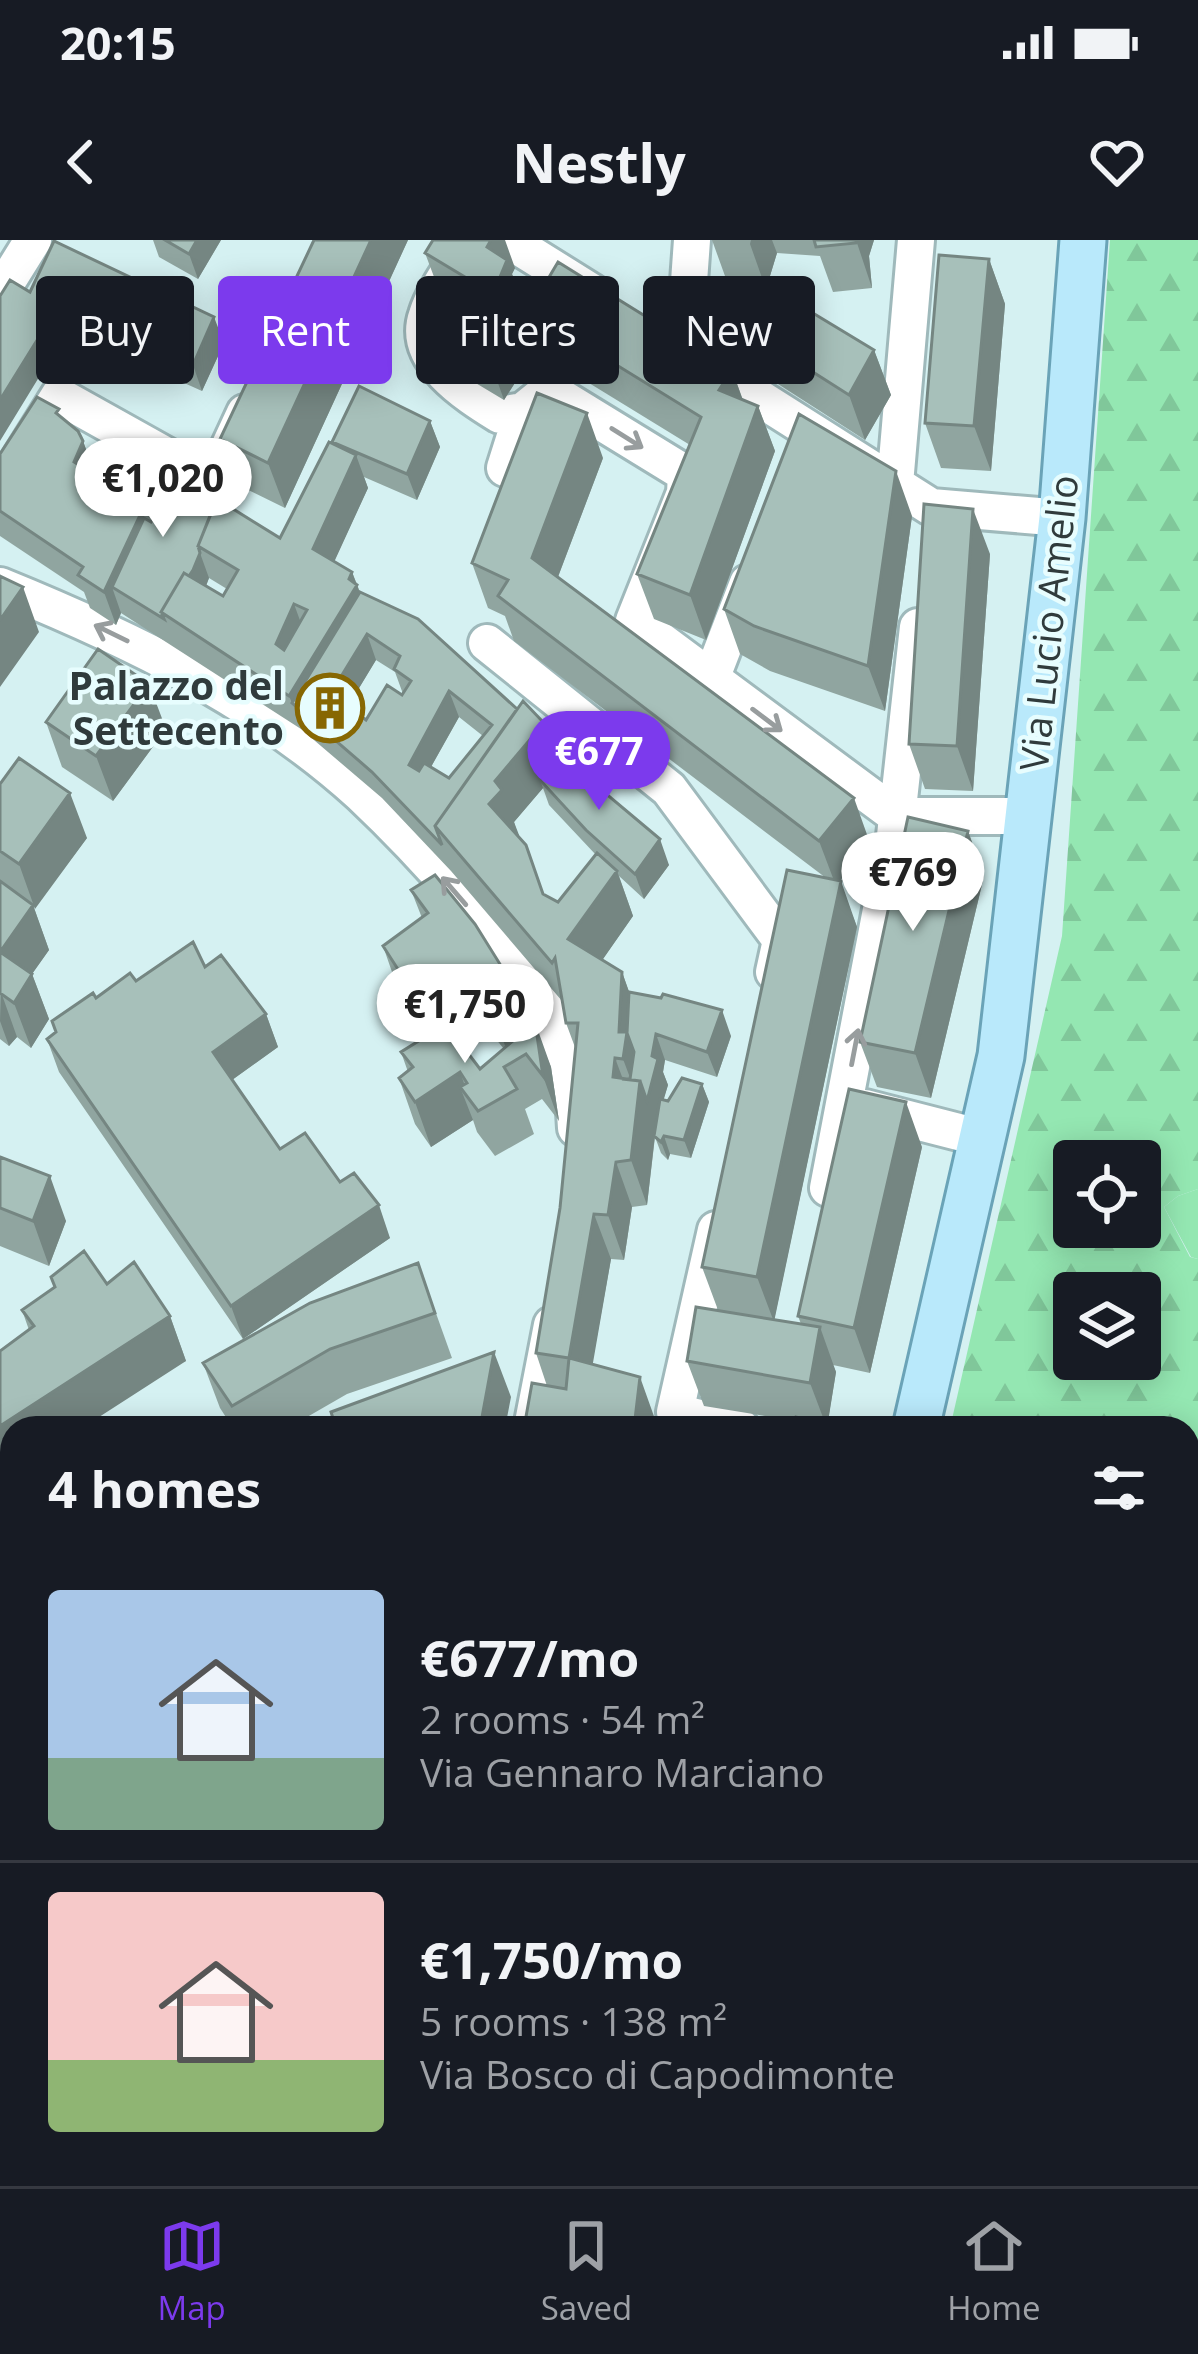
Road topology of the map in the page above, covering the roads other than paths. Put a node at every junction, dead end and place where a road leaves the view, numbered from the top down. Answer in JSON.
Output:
{"nodes":[{"id":1,"x":33,"y":240,"type":"edge"},
{"id":2,"x":469,"y":240,"type":"edge"},
{"id":3,"x":508,"y":240,"type":"edge"},
{"id":4,"x":692,"y":240,"type":"edge"},
{"id":5,"x":916,"y":240,"type":"edge"},
{"id":6,"x":1083,"y":240,"type":"edge"},
{"id":7,"x":689,"y":276,"type":"edge"},
{"id":8,"x":0,"y":293,"type":"edge"},
{"id":9,"x":643,"y":325,"type":"edge"},
{"id":10,"x":258,"y":384,"type":"edge"},
{"id":11,"x":736,"y":384,"type":"edge"},
{"id":12,"x":523,"y":411,"type":"junction"},
{"id":13,"x":808,"y":429,"type":"junction"},
{"id":14,"x":505,"y":468,"type":"edge"},
{"id":15,"x":792,"y":471,"type":"edge"},
{"id":16,"x":895,"y":484,"type":"junction"},
{"id":17,"x":0,"y":491,"type":"edge"},
{"id":18,"x":1063,"y":518,"type":"junction"},
{"id":19,"x":760,"y":554,"type":"edge"},
{"id":20,"x":0,"y":586,"type":"edge"},
{"id":21,"x":921,"y":602,"type":"edge"},
{"id":22,"x":487,"y":643,"type":"dead end"},
{"id":23,"x":711,"y":679,"type":"junction"},
{"id":24,"x":898,"y":816,"type":"junction"},
{"id":25,"x":1028,"y":816,"type":"junction"},
{"id":26,"x":766,"y":1009,"type":"edge"},
{"id":27,"x":844,"y":1103,"type":"junction"},
{"id":28,"x":982,"y":1138,"type":"junction"},
{"id":29,"x":576,"y":1166,"type":"edge"},
{"id":30,"x":724,"y":1192,"type":"edge"},
{"id":31,"x":824,"y":1214,"type":"edge"},
{"id":32,"x":560,"y":1287,"type":"edge"},
{"id":33,"x":693,"y":1329,"type":"junction"},
{"id":34,"x":735,"y":1336,"type":"edge"},
{"id":35,"x":534,"y":1416,"type":"edge"},
{"id":36,"x":692,"y":1416,"type":"edge"},
{"id":37,"x":919,"y":1416,"type":"edge"}],
"edges":[{"from":1,"to":8,"type":"street"},
{"from":2,"to":12,"type":"street"},
{"from":3,"to":9,"type":"street"},
{"from":4,"to":7,"type":"street"},
{"from":5,"to":16,"type":"street"},
{"from":6,"to":18,"type":"main road","name":"Via Lucio Amelio"},
{"from":10,"to":17,"type":"street"},
{"from":11,"to":13,"type":"street"},
{"from":12,"to":14,"type":"street"},
{"from":12,"to":23,"type":"street","one_way":true},
{"from":13,"to":15,"type":"street"},
{"from":13,"to":16,"type":"street"},
{"from":16,"to":18,"type":"street"},
{"from":18,"to":25,"type":"main road","name":"Via Lucio Amelio"},
{"from":19,"to":23,"type":"street"},
{"from":29,"to":20,"type":"street","one_way":true},
{"from":21,"to":24,"type":"street"},
{"from":22,"to":26,"type":"street"},
{"from":23,"to":24,"type":"street","one_way":true},
{"from":24,"to":25,"type":"street"},
{"from":27,"to":24,"type":"street","one_way":true},
{"from":25,"to":28,"type":"main road","name":"Via Lucio Amelio"},
{"from":27,"to":28,"type":"street"},
{"from":27,"to":31,"type":"street"},
{"from":28,"to":37,"type":"main road","name":"Via Lucio Amelio"},
{"from":30,"to":33,"type":"street"},
{"from":32,"to":35,"type":"street"},
{"from":33,"to":34,"type":"street"},
{"from":33,"to":36,"type":"street"}]}
